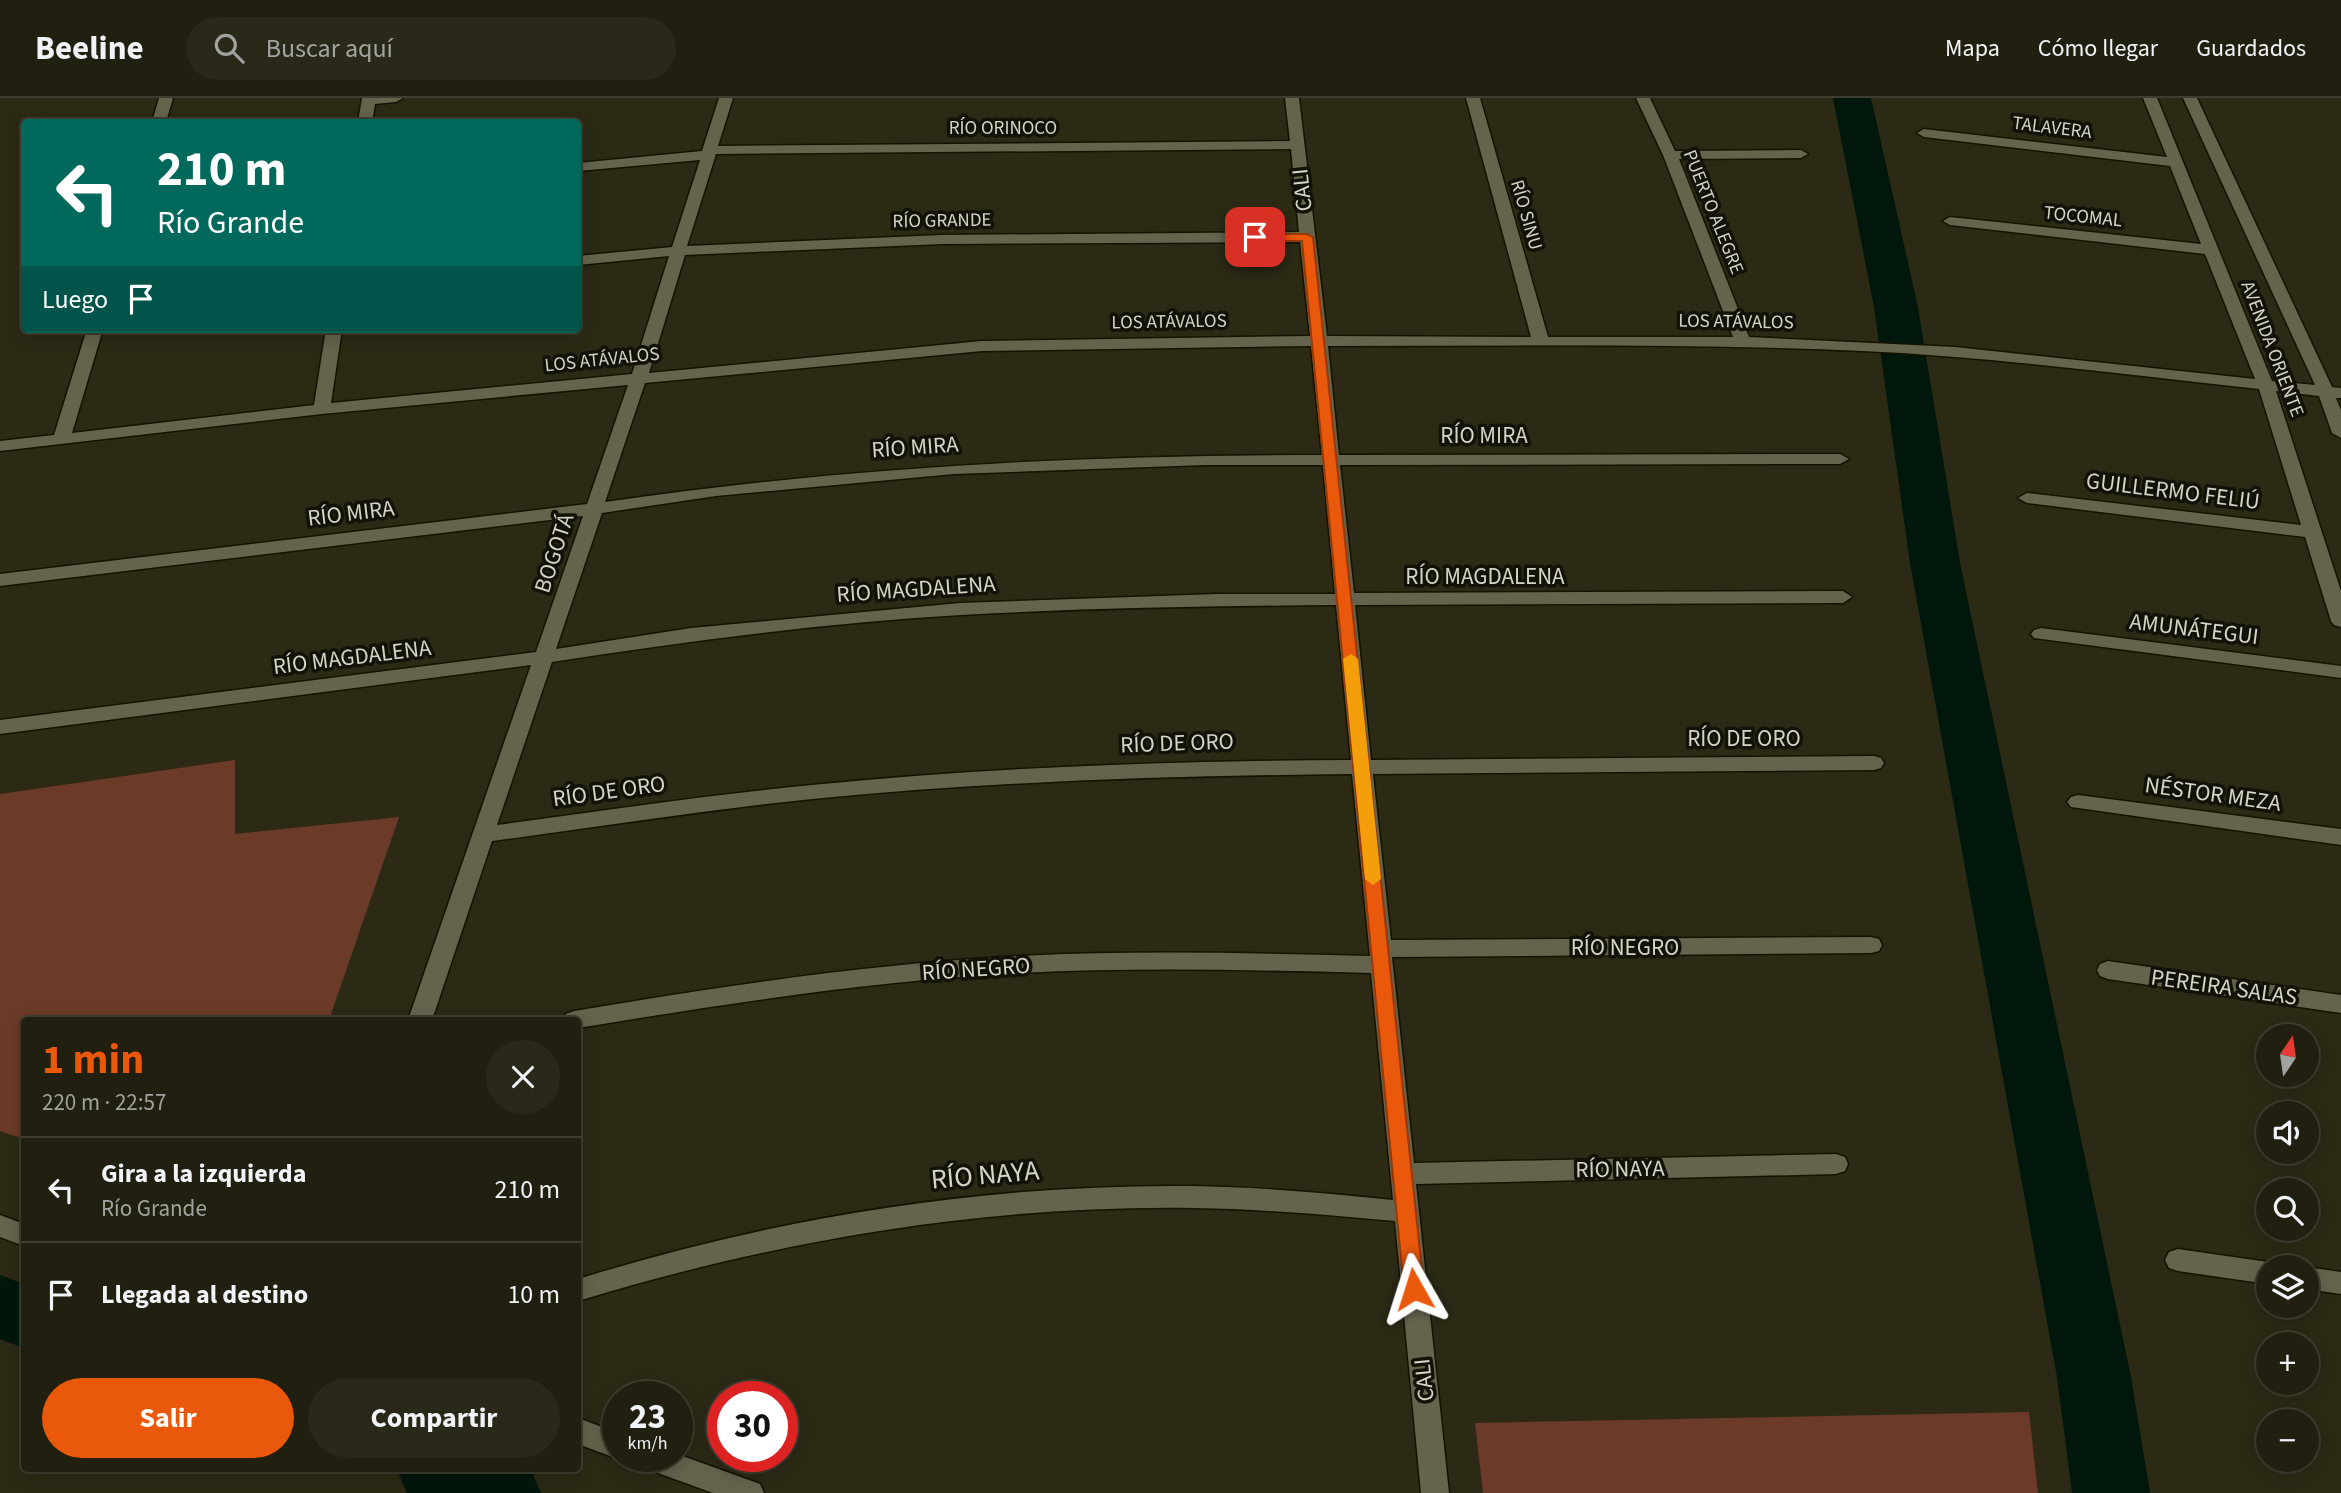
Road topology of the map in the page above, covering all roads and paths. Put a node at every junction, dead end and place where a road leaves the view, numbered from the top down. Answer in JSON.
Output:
{"nodes":[{"id":1,"x":166,"y":98,"type":"edge"},
{"id":2,"x":396,"y":98,"type":"edge"},
{"id":3,"x":726,"y":98,"type":"edge"},
{"id":4,"x":1292,"y":98,"type":"edge"},
{"id":5,"x":1473,"y":98,"type":"edge"},
{"id":6,"x":1643,"y":98,"type":"edge"},
{"id":7,"x":2150,"y":98,"type":"edge"},
{"id":8,"x":2190,"y":98,"type":"edge"},
{"id":9,"x":368,"y":99,"type":"edge"},
{"id":10,"x":160,"y":119,"type":"edge"},
{"id":11,"x":365,"y":119,"type":"edge"},
{"id":12,"x":1924,"y":133,"type":"dead end"},
{"id":13,"x":1297,"y":145,"type":"junction"},
{"id":14,"x":709,"y":152,"type":"junction"},
{"id":15,"x":1801,"y":154,"type":"dead end"},
{"id":16,"x":1670,"y":155,"type":"junction"},
{"id":17,"x":2175,"y":162,"type":"junction"},
{"id":18,"x":581,"y":167,"type":"edge"},
{"id":19,"x":1950,"y":221,"type":"dead end"},
{"id":20,"x":1307,"y":237,"type":"junction"},
{"id":21,"x":679,"y":250,"type":"junction"},
{"id":22,"x":2211,"y":250,"type":"junction"},
{"id":23,"x":581,"y":260,"type":"edge"},
{"id":24,"x":94,"y":333,"type":"edge"},
{"id":25,"x":333,"y":333,"type":"edge"},
{"id":26,"x":1319,"y":341,"type":"junction"},
{"id":27,"x":1541,"y":342,"type":"junction"},
{"id":28,"x":1743,"y":342,"type":"junction"},
{"id":29,"x":639,"y":377,"type":"junction"},
{"id":30,"x":2266,"y":386,"type":"junction"},
{"id":31,"x":2334,"y":393,"type":"edge"},
{"id":32,"x":322,"y":409,"type":"junction"},
{"id":33,"x":2341,"y":433,"type":"edge"},
{"id":34,"x":61,"y":439,"type":"junction"},
{"id":35,"x":0,"y":446,"type":"edge"},
{"id":36,"x":1840,"y":459,"type":"dead end"},
{"id":37,"x":1331,"y":460,"type":"junction"},
{"id":38,"x":2027,"y":498,"type":"dead end"},
{"id":39,"x":594,"y":509,"type":"junction"},
{"id":40,"x":2313,"y":532,"type":"junction"},
{"id":41,"x":0,"y":580,"type":"edge"},
{"id":42,"x":1843,"y":597,"type":"dead end"},
{"id":43,"x":1345,"y":601,"type":"junction"},
{"id":44,"x":2341,"y":621,"type":"edge"},
{"id":45,"x":2041,"y":634,"type":"dead end"},
{"id":46,"x":545,"y":657,"type":"junction"},
{"id":47,"x":2341,"y":672,"type":"edge"},
{"id":48,"x":0,"y":727,"type":"edge"},
{"id":49,"x":1874,"y":763,"type":"dead end"},
{"id":50,"x":1362,"y":768,"type":"junction"},
{"id":51,"x":2078,"y":802,"type":"dead end"},
{"id":52,"x":484,"y":834,"type":"junction"},
{"id":53,"x":2341,"y":837,"type":"edge"},
{"id":54,"x":1871,"y":945,"type":"dead end"},
{"id":55,"x":1381,"y":957,"type":"junction"},
{"id":56,"x":2108,"y":970,"type":"dead end"},
{"id":57,"x":2341,"y":1004,"type":"edge"},
{"id":58,"x":422,"y":1017,"type":"edge"},
{"id":59,"x":581,"y":1019,"type":"edge"},
{"id":60,"x":1836,"y":1164,"type":"dead end"},
{"id":61,"x":1403,"y":1174,"type":"junction"},
{"id":62,"x":1407,"y":1212,"type":"junction"},
{"id":63,"x":0,"y":1226,"type":"edge"},
{"id":64,"x":21,"y":1233,"type":"edge"},
{"id":65,"x":2178,"y":1260,"type":"dead end"},
{"id":66,"x":2256,"y":1271,"type":"edge"},
{"id":67,"x":2319,"y":1280,"type":"edge"},
{"id":68,"x":2341,"y":1283,"type":"edge"},
{"id":69,"x":581,"y":1289,"type":"edge"},
{"id":70,"x":581,"y":1432,"type":"edge"},
{"id":71,"x":602,"y":1440,"type":"edge"},
{"id":72,"x":691,"y":1472,"type":"edge"},
{"id":73,"x":750,"y":1493,"type":"edge"},
{"id":74,"x":1435,"y":1493,"type":"edge"}],
"edges":[{"from":1,"to":10,"type":"street"},
{"from":2,"to":9,"type":"street"},
{"from":3,"to":14,"type":"street","name":"BOGOTÁ"},
{"from":4,"to":13,"type":"street","name":"CALI"},
{"from":5,"to":27,"type":"street","name":"RÍO SINU"},
{"from":6,"to":16,"type":"street","name":"PUERTO ALEGRE"},
{"from":7,"to":17,"type":"street","name":"AVENIDA ORIENTE"},
{"from":8,"to":31,"type":"street","name":"AVENIDA ORIENTE"},
{"from":9,"to":11,"type":"street"},
{"from":12,"to":17,"type":"street","name":"TALAVERA"},
{"from":13,"to":14,"type":"street","name":"RÍO ORINOCO"},
{"from":13,"to":20,"type":"street","name":"CALI"},
{"from":14,"to":18,"type":"street","name":"RÍO ORINOCO"},
{"from":14,"to":21,"type":"street","name":"BOGOTÁ"},
{"from":15,"to":16,"type":"street"},
{"from":16,"to":28,"type":"street","name":"PUERTO ALEGRE"},
{"from":17,"to":22,"type":"street","name":"AVENIDA ORIENTE"},
{"from":19,"to":22,"type":"street","name":"TOCOMAL"},
{"from":20,"to":21,"type":"street","name":"RÍO GRANDE"},
{"from":20,"to":26,"type":"street","name":"CALI"},
{"from":21,"to":23,"type":"street","name":"RÍO GRANDE"},
{"from":21,"to":29,"type":"street","name":"BOGOTÁ"},
{"from":22,"to":30,"type":"street","name":"AVENIDA ORIENTE"},
{"from":24,"to":34,"type":"street"},
{"from":25,"to":32,"type":"street"},
{"from":26,"to":27,"type":"street","name":"LOS ATÁVALOS"},
{"from":26,"to":29,"type":"street","name":"LOS ATÁVALOS"},
{"from":26,"to":37,"type":"street","name":"CALI"},
{"from":27,"to":28,"type":"street","name":"LOS ATÁVALOS"},
{"from":28,"to":30,"type":"street","name":"LOS ATÁVALOS"},
{"from":29,"to":32,"type":"street","name":"LOS ATÁVALOS"},
{"from":29,"to":39,"type":"street","name":"BOGOTÁ"},
{"from":30,"to":31,"type":"street","name":"LOS ATÁVALOS"},
{"from":30,"to":40,"type":"street","name":"AVENIDA ORIENTE"},
{"from":31,"to":33,"type":"street","name":"AVENIDA ORIENTE"},
{"from":32,"to":34,"type":"street","name":"LOS ATÁVALOS"},
{"from":34,"to":35,"type":"street","name":"LOS ATÁVALOS"},
{"from":36,"to":37,"type":"street","name":"RÍO MIRA"},
{"from":37,"to":39,"type":"street","name":"RÍO MIRA"},
{"from":37,"to":43,"type":"street","name":"CALI"},
{"from":38,"to":40,"type":"street","name":"GUILLERMO FELIÚ"},
{"from":39,"to":41,"type":"street","name":"RÍO MIRA"},
{"from":39,"to":46,"type":"street","name":"BOGOTÁ"},
{"from":40,"to":44,"type":"street","name":"AVENIDA ORIENTE"},
{"from":42,"to":43,"type":"street","name":"RÍO MAGDALENA"},
{"from":43,"to":46,"type":"street","name":"RÍO MAGDALENA"},
{"from":43,"to":50,"type":"street","name":"CALI"},
{"from":45,"to":47,"type":"street","name":"AMUNÁTEGUI"},
{"from":46,"to":48,"type":"street","name":"RÍO MAGDALENA"},
{"from":46,"to":52,"type":"street","name":"BOGOTÁ"},
{"from":49,"to":50,"type":"street","name":"RÍO DE ORO"},
{"from":50,"to":52,"type":"street","name":"RÍO DE ORO"},
{"from":50,"to":55,"type":"street","name":"CALI"},
{"from":51,"to":53,"type":"street","name":"NÉSTOR MEZA"},
{"from":52,"to":58,"type":"street","name":"BOGOTÁ"},
{"from":54,"to":55,"type":"street","name":"RÍO NEGRO"},
{"from":55,"to":59,"type":"street","name":"RÍO NEGRO"},
{"from":55,"to":61,"type":"street","name":"CALI"},
{"from":56,"to":57,"type":"street","name":"PEREIRA SALAS"},
{"from":60,"to":61,"type":"street","name":"RÍO NAYA"},
{"from":61,"to":62,"type":"street","name":"CALI"},
{"from":62,"to":69,"type":"street","name":"RÍO NAYA"},
{"from":62,"to":74,"type":"street","name":"CALI"},
{"from":63,"to":64,"type":"street"},
{"from":65,"to":66,"type":"street"},
{"from":67,"to":68,"type":"street"},
{"from":70,"to":71,"type":"street"},
{"from":72,"to":73,"type":"street"}]}
